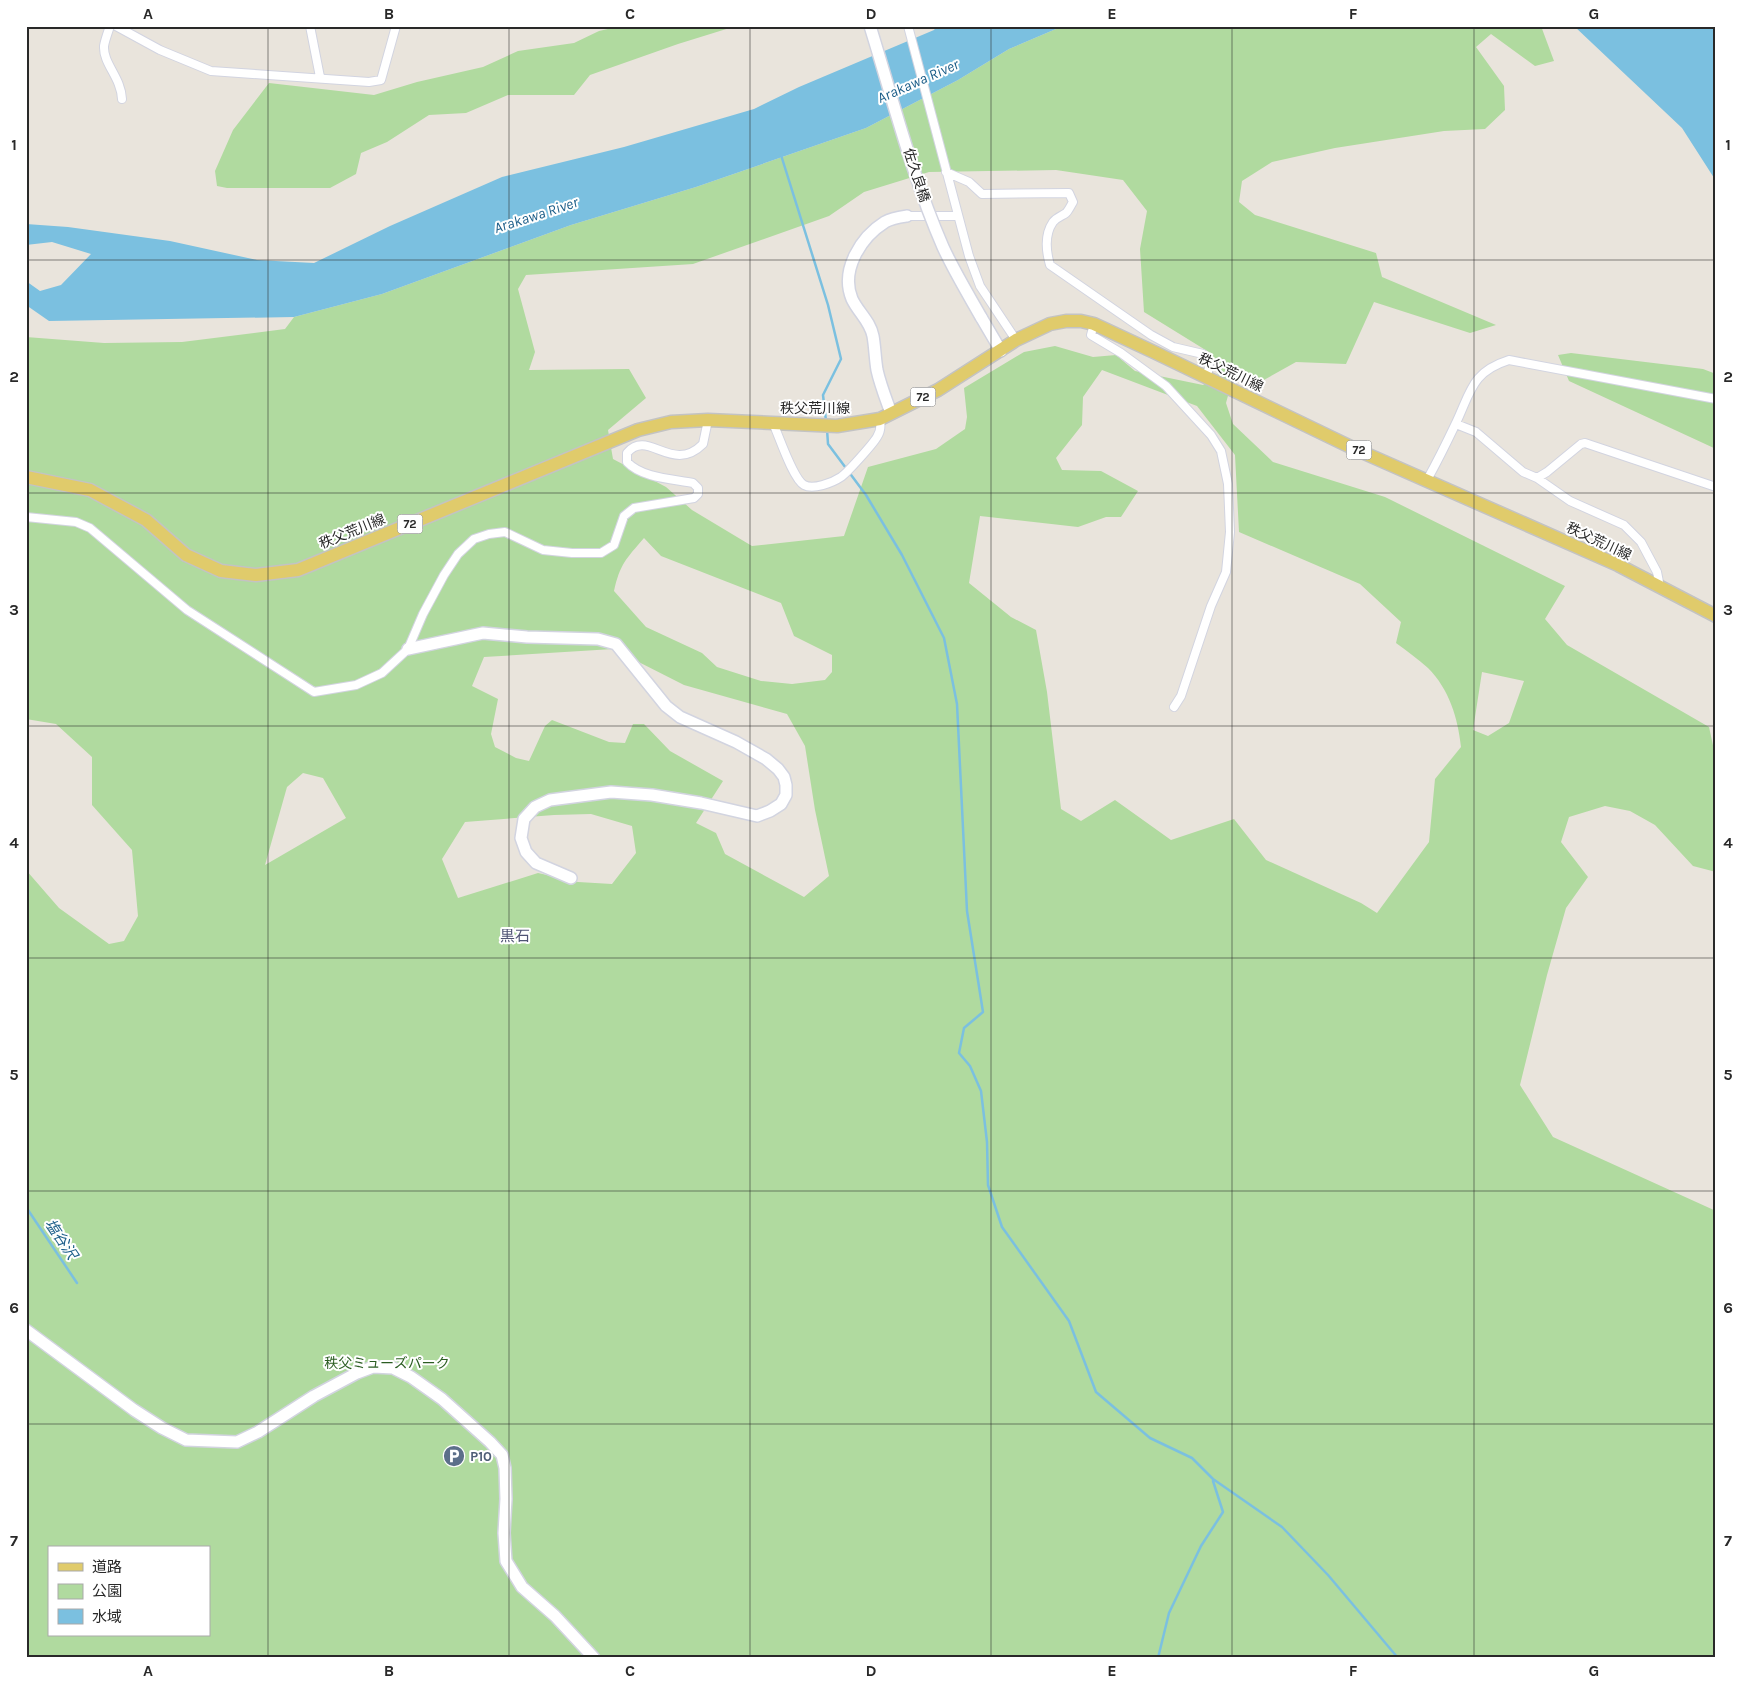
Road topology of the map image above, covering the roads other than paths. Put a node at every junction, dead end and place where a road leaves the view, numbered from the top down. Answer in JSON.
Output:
{"nodes":[{"id":1,"x":110,"y":26,"type":"edge"},
{"id":2,"x":116,"y":26,"type":"edge"},
{"id":3,"x":310,"y":26,"type":"edge"},
{"id":4,"x":396,"y":26,"type":"edge"},
{"id":5,"x":870,"y":26,"type":"edge"},
{"id":6,"x":908,"y":26,"type":"edge"},
{"id":7,"x":320,"y":77,"type":"junction"},
{"id":8,"x":122,"y":99,"type":"dead end"},
{"id":9,"x":946,"y":172,"type":"junction"},
{"id":10,"x":907,"y":216,"type":"joint"},
{"id":11,"x":958,"y":216,"type":"junction"},
{"id":12,"x":1094,"y":324,"type":"junction"},
{"id":13,"x":1016,"y":340,"type":"junction"},
{"id":14,"x":1001,"y":351,"type":"junction"},
{"id":15,"x":1206,"y":377,"type":"junction"},
{"id":16,"x":1716,"y":400,"type":"edge"},
{"id":17,"x":885,"y":416,"type":"junction"},
{"id":18,"x":708,"y":420,"type":"junction"},
{"id":19,"x":773,"y":423,"type":"junction"},
{"id":20,"x":1456,"y":424,"type":"junction"},
{"id":21,"x":26,"y":477,"type":"edge"},
{"id":22,"x":1537,"y":478,"type":"junction"},
{"id":23,"x":1427,"y":480,"type":"junction"},
{"id":24,"x":1716,"y":487,"type":"edge"},
{"id":25,"x":26,"y":517,"type":"edge"},
{"id":26,"x":1660,"y":587,"type":"junction"},
{"id":27,"x":1716,"y":616,"type":"edge"},
{"id":28,"x":408,"y":648,"type":"junction"},
{"id":29,"x":1174,"y":708,"type":"dead end"},
{"id":30,"x":572,"y":878,"type":"dead end"},
{"id":31,"x":26,"y":1330,"type":"edge"},
{"id":32,"x":594,"y":1658,"type":"edge"}],
"edges":[{"from":1,"to":8,"type":"street"},
{"from":2,"to":7,"type":"street"},
{"from":3,"to":7,"type":"street"},
{"from":4,"to":7,"type":"street"},
{"from":5,"to":14,"type":"street","name":"佐久良橋","bridge":true},
{"from":6,"to":9,"type":"street"},
{"from":9,"to":11,"type":"street"},
{"from":9,"to":15,"type":"street"},
{"from":10,"to":11,"type":"street"},
{"from":10,"to":17,"type":"street"},
{"from":11,"to":13,"type":"street"},
{"from":12,"to":13,"type":"main road","name":"秩父荒川線","number":"72"},
{"from":12,"to":15,"type":"main road","name":"秩父荒川線","number":"72"},
{"from":12,"to":29,"type":"street"},
{"from":13,"to":14,"type":"main road","name":"秩父荒川線","number":"72"},
{"from":14,"to":17,"type":"main road","name":"秩父荒川線","number":"72"},
{"from":15,"to":23,"type":"main road","name":"秩父荒川線","number":"72"},
{"from":16,"to":20,"type":"street"},
{"from":17,"to":19,"type":"main road","name":"秩父荒川線","number":"72"},
{"from":17,"to":19,"type":"street"},
{"from":18,"to":19,"type":"main road","name":"秩父荒川線","number":"72"},
{"from":18,"to":21,"type":"main road","name":"秩父荒川線","number":"72"},
{"from":18,"to":28,"type":"street"},
{"from":20,"to":22,"type":"street"},
{"from":20,"to":23,"type":"street"},
{"from":22,"to":24,"type":"street"},
{"from":22,"to":26,"type":"street"},
{"from":23,"to":26,"type":"main road","name":"秩父荒川線","number":"72"},
{"from":25,"to":28,"type":"street"},
{"from":26,"to":27,"type":"main road","name":"秩父荒川線","number":"72"},
{"from":28,"to":30,"type":"street"},
{"from":31,"to":32,"type":"street"}]}
